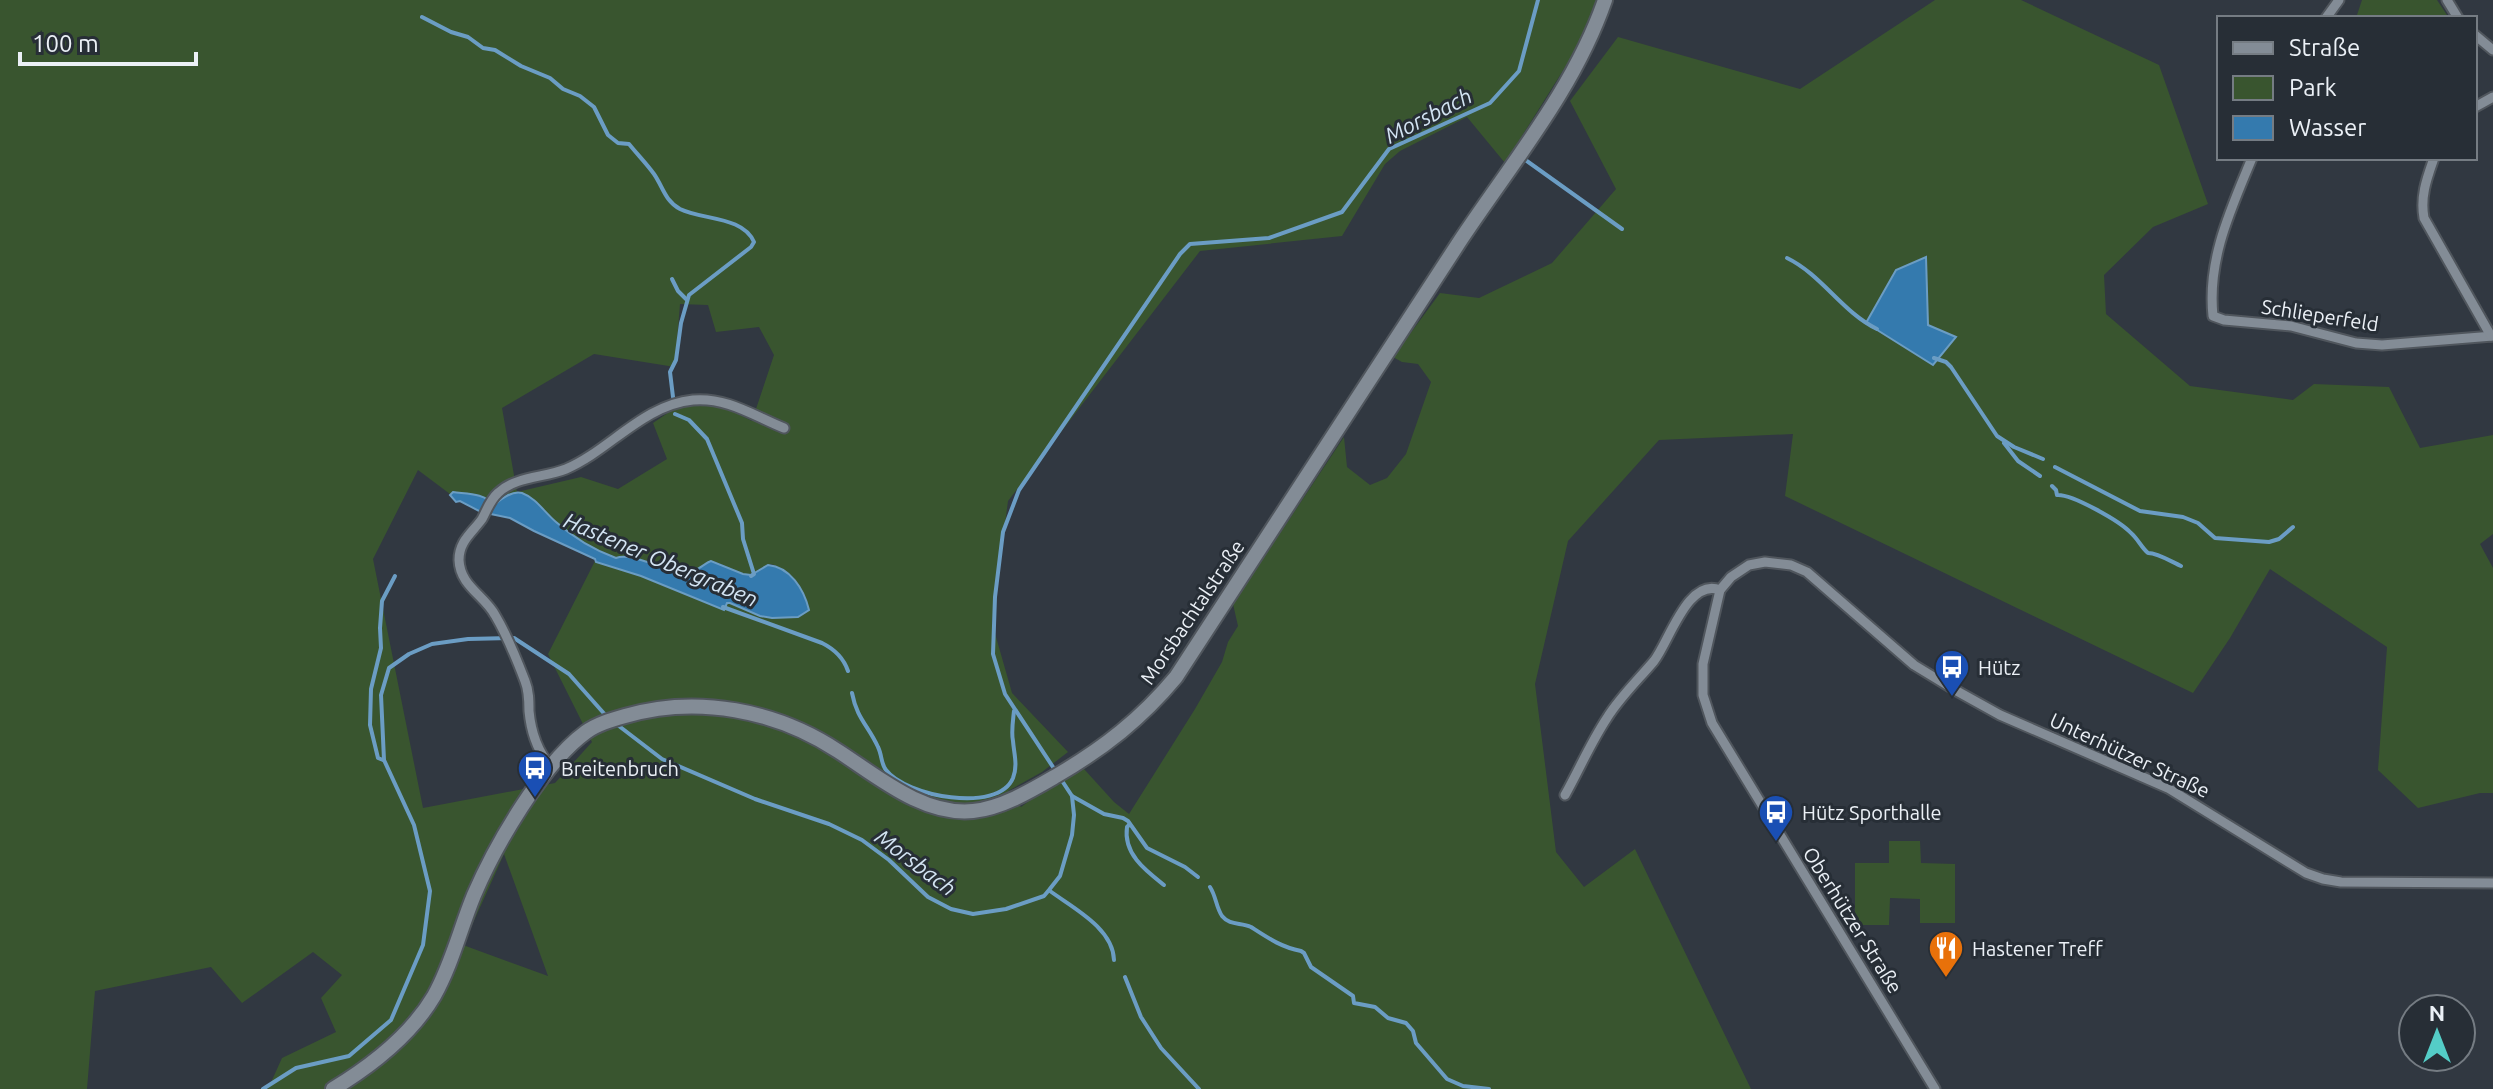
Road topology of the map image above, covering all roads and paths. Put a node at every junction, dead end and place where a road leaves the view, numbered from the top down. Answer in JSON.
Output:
{"nodes":[{"id":1,"x":1605,"y":0,"type":"edge"},
{"id":2,"x":2477,"y":37,"type":"edge"},
{"id":3,"x":2493,"y":50,"type":"edge"},
{"id":4,"x":2251,"y":160,"type":"edge"},
{"id":5,"x":2433,"y":160,"type":"edge"},
{"id":6,"x":2492,"y":336,"type":"edge"},
{"id":7,"x":784,"y":428,"type":"dead end"},
{"id":8,"x":1720,"y":590,"type":"junction"},
{"id":9,"x":551,"y":767,"type":"junction"},
{"id":10,"x":1565,"y":795,"type":"dead end"},
{"id":11,"x":2493,"y":883,"type":"edge"},
{"id":12,"x":333,"y":1089,"type":"edge"},
{"id":13,"x":1935,"y":1089,"type":"edge"}],
"edges":[{"from":1,"to":9,"type":"main road","name":"Morsbachtalstraße"},
{"from":2,"to":3,"type":"street"},
{"from":4,"to":6,"type":"street","name":"Schlieperfeld"},
{"from":5,"to":6,"type":"street"},
{"from":7,"to":9,"type":"street"},
{"from":8,"to":10,"type":"street"},
{"from":8,"to":11,"type":"street","name":"Unterhützer Straße"},
{"from":8,"to":13,"type":"street","name":"Oberhützer Straße"},
{"from":9,"to":12,"type":"main road","name":"Morsbachtalstraße"}]}
